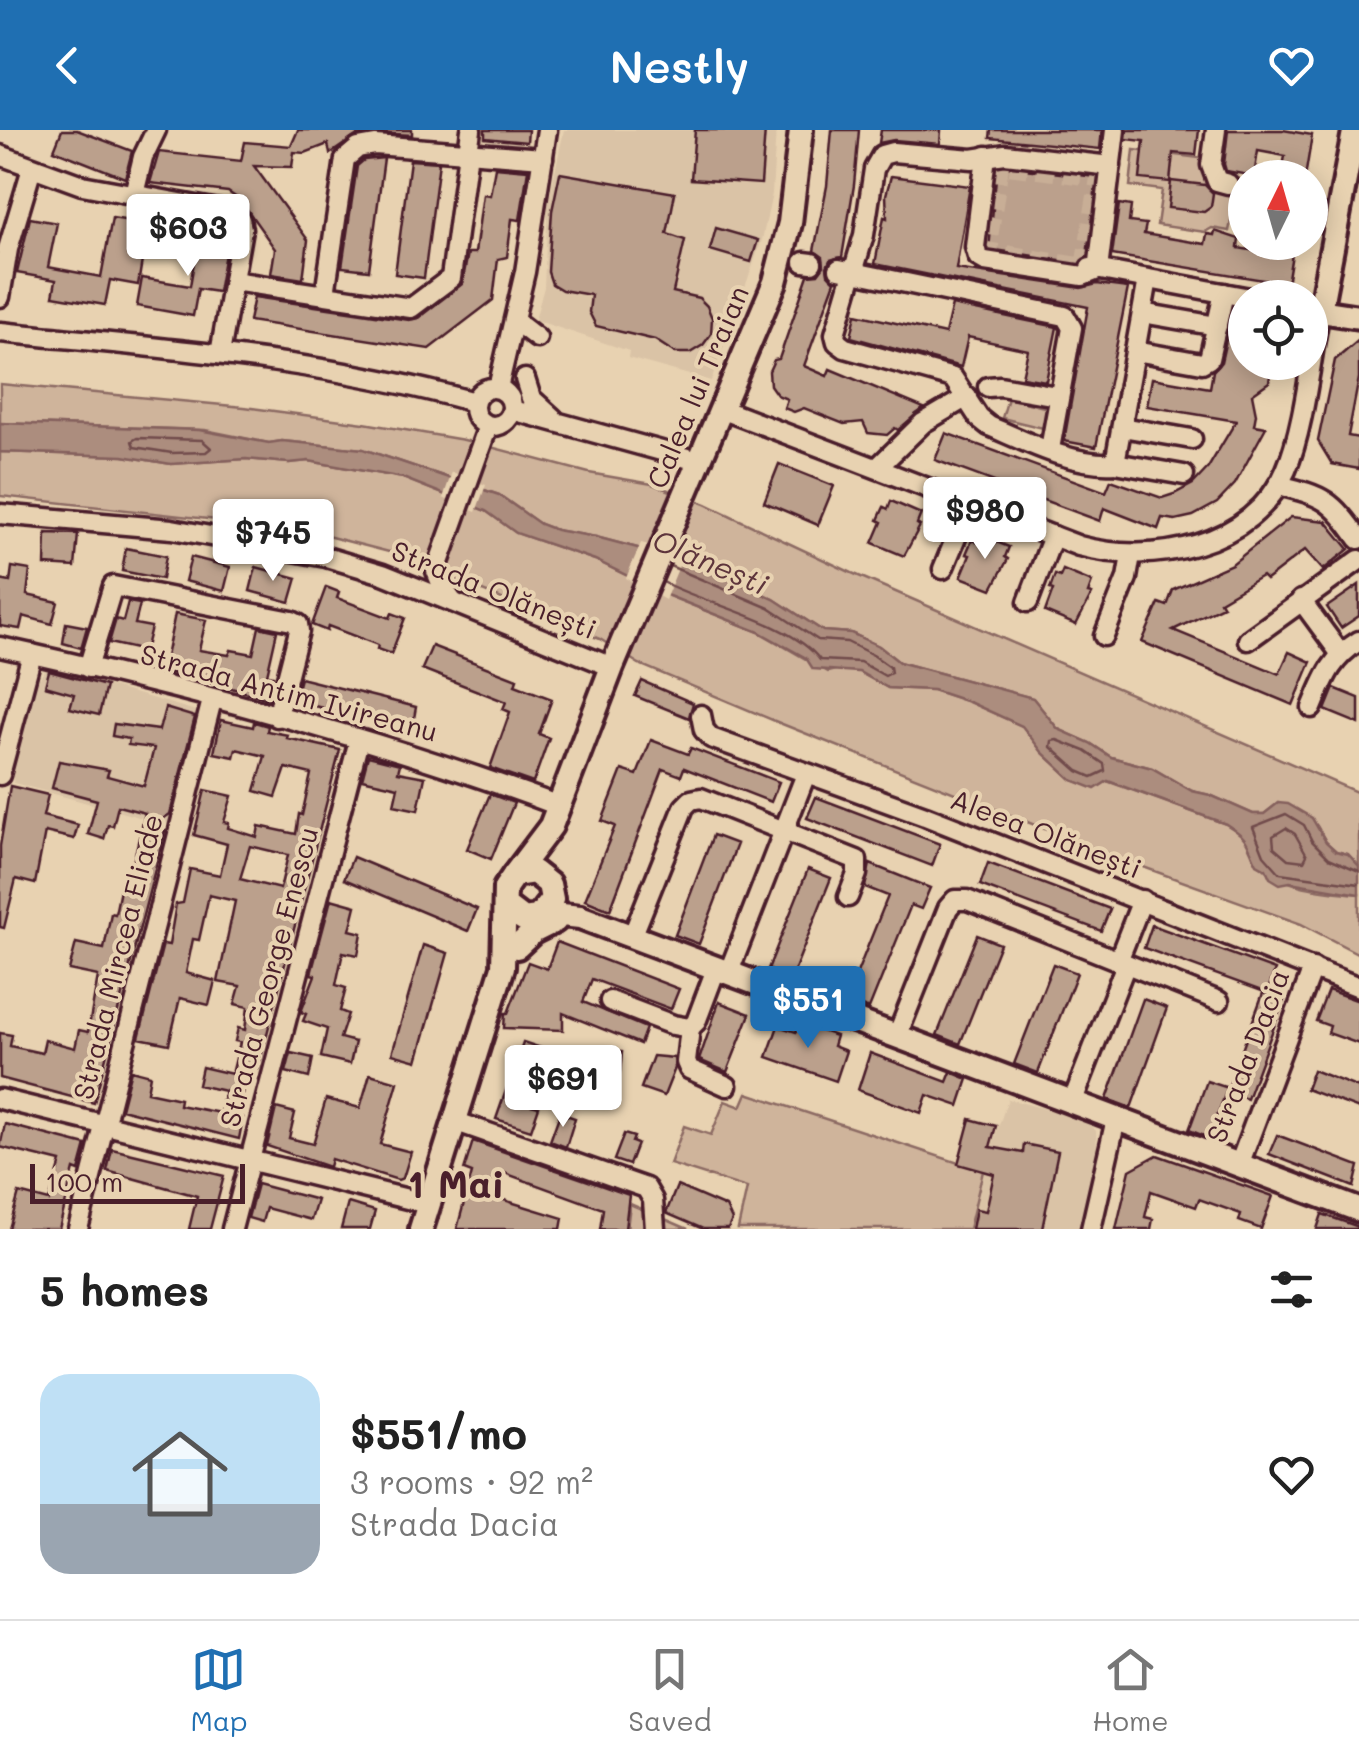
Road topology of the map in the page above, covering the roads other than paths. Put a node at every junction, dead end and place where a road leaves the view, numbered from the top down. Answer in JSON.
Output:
{"nodes":[{"id":1,"x":156,"y":130,"type":"edge"},
{"id":2,"x":471,"y":130,"type":"edge"},
{"id":3,"x":547,"y":130,"type":"edge"},
{"id":4,"x":801,"y":130,"type":"edge"},
{"id":5,"x":1114,"y":130,"type":"edge"},
{"id":6,"x":1216,"y":130,"type":"edge"},
{"id":7,"x":1353,"y":131,"type":"edge"},
{"id":8,"x":470,"y":154,"type":"junction"},
{"id":9,"x":0,"y":155,"type":"edge"},
{"id":10,"x":986,"y":156,"type":"junction"},
{"id":11,"x":543,"y":158,"type":"junction"},
{"id":12,"x":1110,"y":166,"type":"junction"},
{"id":13,"x":32,"y":168,"type":"junction"},
{"id":14,"x":1228,"y":184,"type":"dead end"},
{"id":15,"x":134,"y":194,"type":"junction"},
{"id":16,"x":4,"y":248,"type":"edge"},
{"id":17,"x":1094,"y":269,"type":"junction"},
{"id":18,"x":846,"y":270,"type":"junction"},
{"id":19,"x":1148,"y":279,"type":"junction"},
{"id":20,"x":233,"y":280,"type":"junction"},
{"id":21,"x":1321,"y":280,"type":"edge"},
{"id":22,"x":1224,"y":293,"type":"junction"},
{"id":23,"x":325,"y":294,"type":"junction"},
{"id":24,"x":1228,"y":294,"type":"edge"},
{"id":25,"x":0,"y":297,"type":"edge"},
{"id":26,"x":1328,"y":312,"type":"edge"},
{"id":27,"x":1142,"y":313,"type":"junction"},
{"id":28,"x":1359,"y":317,"type":"edge"},
{"id":29,"x":515,"y":321,"type":"junction"},
{"id":30,"x":1217,"y":326,"type":"junction"},
{"id":31,"x":0,"y":332,"type":"edge"},
{"id":32,"x":537,"y":338,"type":"dead end"},
{"id":33,"x":1135,"y":351,"type":"junction"},
{"id":34,"x":220,"y":354,"type":"junction"},
{"id":35,"x":525,"y":378,"type":"dead end"},
{"id":36,"x":1303,"y":380,"type":"edge"},
{"id":37,"x":988,"y":387,"type":"dead end"},
{"id":38,"x":498,"y":388,"type":"junction"},
{"id":39,"x":1057,"y":396,"type":"junction"},
{"id":40,"x":967,"y":398,"type":"junction"},
{"id":41,"x":474,"y":402,"type":"junction"},
{"id":42,"x":512,"y":410,"type":"junction"},
{"id":43,"x":721,"y":410,"type":"junction"},
{"id":44,"x":557,"y":422,"type":"junction"},
{"id":45,"x":488,"y":426,"type":"junction"},
{"id":46,"x":1122,"y":427,"type":"junction"},
{"id":47,"x":1192,"y":440,"type":"dead end"},
{"id":48,"x":1050,"y":450,"type":"junction"},
{"id":49,"x":698,"y":461,"type":"junction"},
{"id":50,"x":1115,"y":463,"type":"junction"},
{"id":51,"x":877,"y":468,"type":"junction"},
{"id":52,"x":1184,"y":476,"type":"dead end"},
{"id":53,"x":1278,"y":486,"type":"junction"},
{"id":54,"x":970,"y":504,"type":"junction"},
{"id":55,"x":0,"y":514,"type":"edge"},
{"id":56,"x":1053,"y":536,"type":"junction"},
{"id":57,"x":1359,"y":539,"type":"edge"},
{"id":58,"x":1131,"y":555,"type":"junction"},
{"id":59,"x":1359,"y":560,"type":"edge"},
{"id":60,"x":943,"y":569,"type":"dead end"},
{"id":61,"x":436,"y":571,"type":"junction"},
{"id":62,"x":383,"y":574,"type":"junction"},
{"id":63,"x":1302,"y":600,"type":"junction"},
{"id":64,"x":1028,"y":602,"type":"dead end"},
{"id":65,"x":456,"y":605,"type":"junction"},
{"id":66,"x":1104,"y":636,"type":"dead end"},
{"id":67,"x":1248,"y":640,"type":"dead end"},
{"id":68,"x":1359,"y":641,"type":"edge"},
{"id":69,"x":0,"y":648,"type":"edge"},
{"id":70,"x":1340,"y":653,"type":"junction"},
{"id":71,"x":32,"y":654,"type":"junction"},
{"id":72,"x":612,"y":667,"type":"junction"},
{"id":73,"x":88,"y":668,"type":"junction"},
{"id":74,"x":212,"y":700,"type":"junction"},
{"id":75,"x":1312,"y":708,"type":"dead end"},
{"id":76,"x":701,"y":715,"type":"dead end"},
{"id":77,"x":277,"y":717,"type":"junction"},
{"id":78,"x":359,"y":740,"type":"junction"},
{"id":79,"x":806,"y":774,"type":"junction"},
{"id":80,"x":0,"y":775,"type":"edge"},
{"id":81,"x":554,"y":825,"type":"junction"},
{"id":82,"x":784,"y":830,"type":"junction"},
{"id":83,"x":514,"y":875,"type":"junction"},
{"id":84,"x":848,"y":897,"type":"dead end"},
{"id":85,"x":1142,"y":900,"type":"junction"},
{"id":86,"x":546,"y":901,"type":"junction"},
{"id":87,"x":506,"y":906,"type":"junction"},
{"id":88,"x":577,"y":916,"type":"junction"},
{"id":89,"x":632,"y":937,"type":"junction"},
{"id":90,"x":517,"y":947,"type":"junction"},
{"id":91,"x":1122,"y":962,"type":"junction"},
{"id":92,"x":503,"y":967,"type":"junction"},
{"id":93,"x":1314,"y":968,"type":"junction"},
{"id":94,"x":722,"y":971,"type":"junction"},
{"id":95,"x":1359,"y":986,"type":"edge"},
{"id":96,"x":610,"y":1000,"type":"dead end"},
{"id":97,"x":1219,"y":1001,"type":"dead end"},
{"id":98,"x":690,"y":1028,"type":"junction"},
{"id":99,"x":898,"y":1036,"type":"junction"},
{"id":100,"x":728,"y":1086,"type":"dead end"},
{"id":101,"x":0,"y":1099,"type":"edge"},
{"id":102,"x":1072,"y":1103,"type":"junction"},
{"id":103,"x":1116,"y":1120,"type":"junction"},
{"id":104,"x":454,"y":1121,"type":"junction"},
{"id":105,"x":104,"y":1126,"type":"junction"},
{"id":106,"x":249,"y":1162,"type":"junction"},
{"id":107,"x":1239,"y":1165,"type":"junction"},
{"id":108,"x":428,"y":1204,"type":"junction"},
{"id":109,"x":1359,"y":1210,"type":"edge"},
{"id":110,"x":78,"y":1229,"type":"edge"},
{"id":111,"x":232,"y":1229,"type":"edge"},
{"id":112,"x":421,"y":1229,"type":"edge"},
{"id":113,"x":655,"y":1229,"type":"edge"},
{"id":114,"x":1091,"y":1229,"type":"edge"}],
"edges":[{"from":1,"to":15,"type":"street"},
{"from":2,"to":8,"type":"street"},
{"from":3,"to":11,"type":"street"},
{"from":4,"to":43,"type":"main road","name":"Calea lui Traian"},
{"from":5,"to":12,"type":"street"},
{"from":6,"to":14,"type":"street"},
{"from":7,"to":21,"type":"main road"},
{"from":8,"to":11,"type":"street"},
{"from":8,"to":23,"type":"street"},
{"from":8,"to":23,"type":"street"},
{"from":9,"to":13,"type":"street"},
{"from":10,"to":12,"type":"street"},
{"from":10,"to":17,"type":"street"},
{"from":10,"to":18,"type":"street"},
{"from":11,"to":29,"type":"street"},
{"from":12,"to":17,"type":"street"},
{"from":13,"to":15,"type":"street"},
{"from":13,"to":16,"type":"street"},
{"from":15,"to":20,"type":"street"},
{"from":16,"to":25,"type":"street"},
{"from":17,"to":19,"type":"street"},
{"from":18,"to":39,"type":"street"},
{"from":18,"to":40,"type":"street"},
{"from":19,"to":22,"type":"street"},
{"from":19,"to":27,"type":"street"},
{"from":20,"to":23,"type":"street"},
{"from":20,"to":34,"type":"street"},
{"from":22,"to":24,"type":"street"},
{"from":22,"to":30,"type":"street"},
{"from":26,"to":28,"type":"main road"},
{"from":27,"to":30,"type":"street"},
{"from":27,"to":33,"type":"street"},
{"from":29,"to":32,"type":"street"},
{"from":29,"to":38,"type":"street"},
{"from":30,"to":33,"type":"street"},
{"from":31,"to":34,"type":"street"},
{"from":33,"to":46,"type":"street"},
{"from":34,"to":41,"type":"street"},
{"from":35,"to":44,"type":"street"},
{"from":36,"to":53,"type":"street"},
{"from":37,"to":39,"type":"street"},
{"from":38,"to":41,"type":"street"},
{"from":38,"to":42,"type":"street"},
{"from":39,"to":48,"type":"street"},
{"from":40,"to":48,"type":"street"},
{"from":40,"to":51,"type":"street"},
{"from":41,"to":45,"type":"street"},
{"from":42,"to":44,"type":"street"},
{"from":42,"to":45,"type":"street"},
{"from":43,"to":49,"type":"main road","name":"Calea lui Traian"},
{"from":43,"to":51,"type":"street"},
{"from":44,"to":49,"type":"street"},
{"from":45,"to":61,"type":"street"},
{"from":46,"to":47,"type":"street"},
{"from":46,"to":50,"type":"street"},
{"from":48,"to":50,"type":"street"},
{"from":49,"to":72,"type":"main road","name":"Calea lui Traian"},
{"from":50,"to":52,"type":"street"},
{"from":51,"to":54,"type":"street"},
{"from":53,"to":57,"type":"street"},
{"from":53,"to":58,"type":"street"},
{"from":54,"to":56,"type":"street"},
{"from":54,"to":60,"type":"street"},
{"from":55,"to":62,"type":"street","name":"Strada Olănești"},
{"from":56,"to":58,"type":"street"},
{"from":56,"to":64,"type":"street"},
{"from":58,"to":66,"type":"street"},
{"from":59,"to":63,"type":"street"},
{"from":61,"to":62,"type":"street"},
{"from":61,"to":65,"type":"street"},
{"from":62,"to":65,"type":"street","name":"Strada Olănești"},
{"from":63,"to":67,"type":"street"},
{"from":63,"to":70,"type":"street"},
{"from":65,"to":72,"type":"street","name":"Strada Olănești"},
{"from":68,"to":70,"type":"street"},
{"from":69,"to":71,"type":"street","name":"Strada Antim Ivireanu"},
{"from":70,"to":75,"type":"street"},
{"from":71,"to":73,"type":"street","name":"Strada Antim Ivireanu"},
{"from":71,"to":80,"type":"street"},
{"from":72,"to":81,"type":"main road","name":"Calea lui Traian"},
{"from":73,"to":74,"type":"street","name":"Strada Antim Ivireanu"},
{"from":73,"to":77,"type":"street"},
{"from":74,"to":77,"type":"street","name":"Strada Antim Ivireanu"},
{"from":74,"to":105,"type":"street","name":"Strada Mircea Eliade"},
{"from":76,"to":79,"type":"street","name":"Aleea Olănești"},
{"from":77,"to":78,"type":"street","name":"Strada Antim Ivireanu"},
{"from":78,"to":81,"type":"street","name":"Strada Antim Ivireanu"},
{"from":78,"to":106,"type":"street","name":"Strada George Enescu"},
{"from":79,"to":82,"type":"street"},
{"from":79,"to":85,"type":"street","name":"Aleea Olănești"},
{"from":81,"to":83,"type":"main road","name":"Calea lui Traian"},
{"from":81,"to":86,"type":"main road","name":"Calea lui Traian"},
{"from":81,"to":88,"type":"main road"},
{"from":82,"to":84,"type":"street"},
{"from":82,"to":89,"type":"street"},
{"from":82,"to":94,"type":"street"},
{"from":83,"to":86,"type":"main road"},
{"from":83,"to":87,"type":"main road"},
{"from":85,"to":91,"type":"street"},
{"from":85,"to":93,"type":"street","name":"Aleea Olănești"},
{"from":86,"to":87,"type":"main road"},
{"from":86,"to":88,"type":"main road","name":"Strada Dacia"},
{"from":86,"to":90,"type":"main road"},
{"from":87,"to":92,"type":"main road"},
{"from":88,"to":89,"type":"main road","name":"Strada Dacia"},
{"from":88,"to":90,"type":"main road"},
{"from":89,"to":94,"type":"main road","name":"Strada Dacia"},
{"from":90,"to":92,"type":"main road"},
{"from":91,"to":97,"type":"street","name":"Strada Dacia"},
{"from":91,"to":99,"type":"street","name":"Strada Dacia"},
{"from":91,"to":102,"type":"street"},
{"from":92,"to":104,"type":"main road"},
{"from":93,"to":95,"type":"street","name":"Aleea Olănești"},
{"from":93,"to":107,"type":"street","name":"Strada Dacia"},
{"from":94,"to":98,"type":"street"},
{"from":94,"to":99,"type":"main road","name":"Strada Dacia"},
{"from":96,"to":98,"type":"street"},
{"from":98,"to":100,"type":"street"},
{"from":99,"to":102,"type":"main road","name":"Strada Dacia"},
{"from":101,"to":105,"type":"street"},
{"from":102,"to":103,"type":"main road","name":"Strada Dacia"},
{"from":103,"to":107,"type":"main road","name":"Strada Dacia"},
{"from":103,"to":114,"type":"street"},
{"from":104,"to":108,"type":"main road"},
{"from":104,"to":113,"type":"street"},
{"from":105,"to":106,"type":"street"},
{"from":105,"to":110,"type":"street","name":"Strada Mircea Eliade"},
{"from":106,"to":108,"type":"street"},
{"from":106,"to":111,"type":"street","name":"Strada George Enescu"},
{"from":107,"to":109,"type":"main road","name":"Strada Dacia"},
{"from":108,"to":112,"type":"main road"}]}
